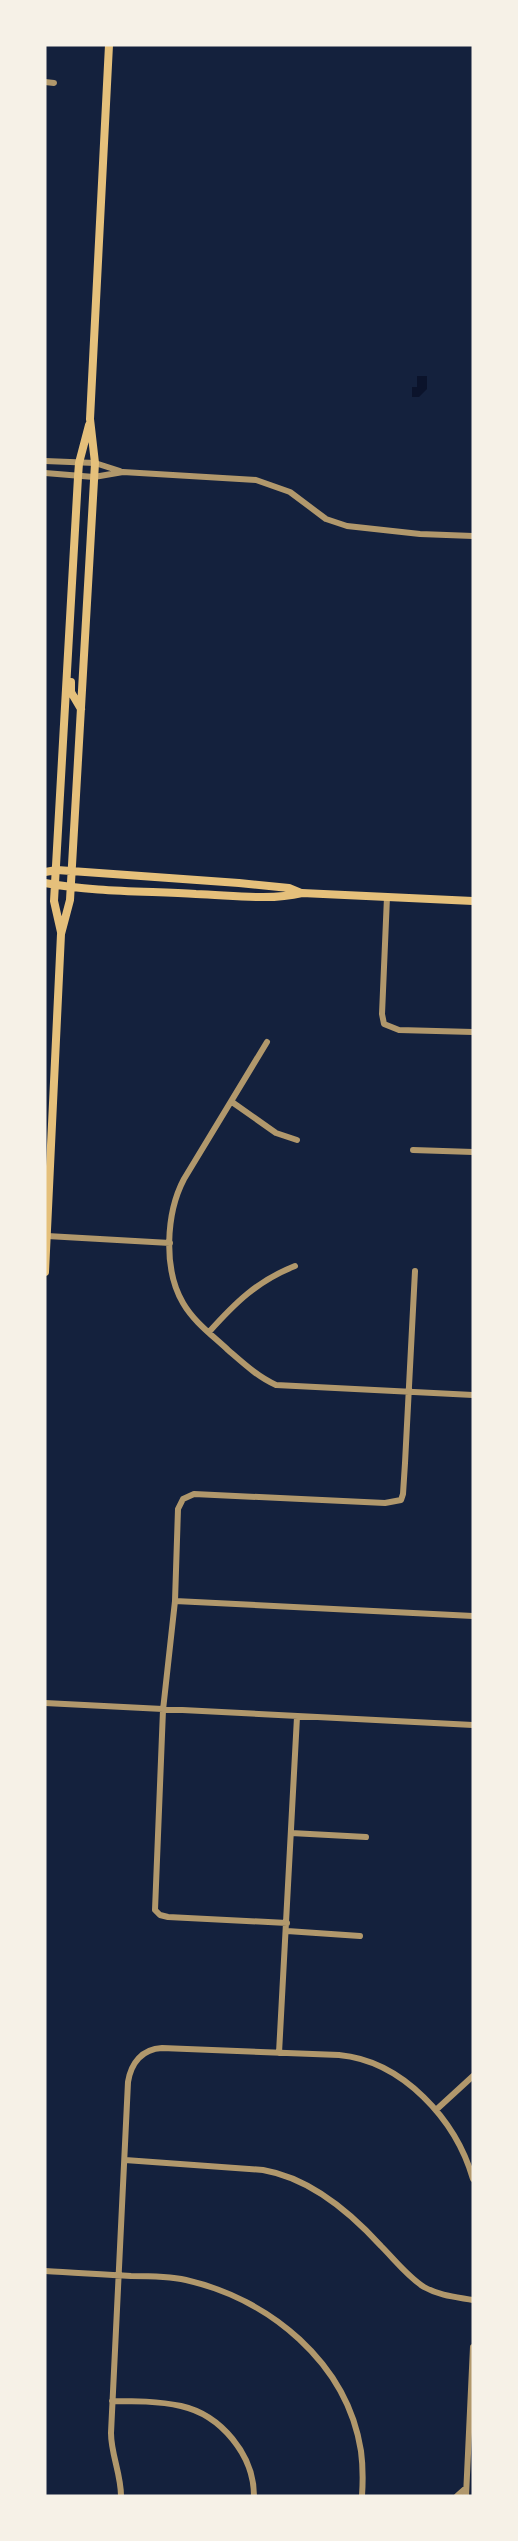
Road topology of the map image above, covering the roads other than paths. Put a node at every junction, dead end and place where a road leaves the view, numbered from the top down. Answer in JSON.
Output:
{"nodes":[{"id":1,"x":109,"y":45,"type":"edge"},
{"id":2,"x":45,"y":82,"type":"edge"},
{"id":3,"x":54,"y":83,"type":"dead end"},
{"id":4,"x":90,"y":419,"type":"junction"},
{"id":5,"x":45,"y":461,"type":"edge"},
{"id":6,"x":79,"y":463,"type":"junction"},
{"id":7,"x":95,"y":463,"type":"junction"},
{"id":8,"x":123,"y":472,"type":"junction"},
{"id":9,"x":45,"y":473,"type":"edge"},
{"id":10,"x":78,"y":477,"type":"junction"},
{"id":11,"x":94,"y":477,"type":"junction"},
{"id":12,"x":473,"y":536,"type":"edge"},
{"id":13,"x":69,"y":611,"type":"junction"},
{"id":14,"x":82,"y":710,"type":"junction"},
{"id":15,"x":57,"y":870,"type":"junction"},
{"id":16,"x":72,"y":871,"type":"junction"},
{"id":17,"x":45,"y":872,"type":"edge"},
{"id":18,"x":45,"y":883,"type":"edge"},
{"id":19,"x":56,"y":885,"type":"junction"},
{"id":20,"x":71,"y":886,"type":"junction"},
{"id":21,"x":302,"y":893,"type":"junction"},
{"id":22,"x":387,"y":897,"type":"junction"},
{"id":23,"x":473,"y":901,"type":"edge"},
{"id":24,"x":61,"y":934,"type":"junction"},
{"id":25,"x":473,"y":1032,"type":"edge"},
{"id":26,"x":267,"y":1042,"type":"dead end"},
{"id":27,"x":232,"y":1102,"type":"junction"},
{"id":28,"x":297,"y":1140,"type":"dead end"},
{"id":29,"x":413,"y":1150,"type":"dead end"},
{"id":30,"x":473,"y":1152,"type":"edge"},
{"id":31,"x":47,"y":1236,"type":"junction"},
{"id":32,"x":170,"y":1243,"type":"junction"},
{"id":33,"x":295,"y":1266,"type":"dead end"},
{"id":34,"x":415,"y":1271,"type":"dead end"},
{"id":35,"x":45,"y":1272,"type":"edge"},
{"id":36,"x":208,"y":1332,"type":"junction"},
{"id":37,"x":409,"y":1392,"type":"junction"},
{"id":38,"x":473,"y":1395,"type":"edge"},
{"id":39,"x":174,"y":1601,"type":"junction"},
{"id":40,"x":473,"y":1616,"type":"edge"},
{"id":41,"x":45,"y":1703,"type":"edge"},
{"id":42,"x":164,"y":1710,"type":"junction"},
{"id":43,"x":297,"y":1717,"type":"junction"},
{"id":44,"x":473,"y":1725,"type":"edge"},
{"id":45,"x":291,"y":1833,"type":"junction"},
{"id":46,"x":366,"y":1837,"type":"dead end"},
{"id":47,"x":287,"y":1923,"type":"junction"},
{"id":48,"x":287,"y":1932,"type":"junction"},
{"id":49,"x":360,"y":1936,"type":"dead end"},
{"id":50,"x":279,"y":2053,"type":"junction"},
{"id":51,"x":473,"y":2076,"type":"edge"},
{"id":52,"x":437,"y":2109,"type":"junction"},
{"id":53,"x":125,"y":2160,"type":"junction"},
{"id":54,"x":473,"y":2179,"type":"edge"},
{"id":55,"x":45,"y":2271,"type":"edge"},
{"id":56,"x":117,"y":2275,"type":"junction"},
{"id":57,"x":473,"y":2300,"type":"edge"},
{"id":58,"x":473,"y":2347,"type":"edge"},
{"id":59,"x":112,"y":2400,"type":"junction"},
{"id":60,"x":466,"y":2488,"type":"junction"},
{"id":61,"x":120,"y":2496,"type":"edge"},
{"id":62,"x":254,"y":2496,"type":"edge"},
{"id":63,"x":362,"y":2496,"type":"edge"},
{"id":64,"x":457,"y":2496,"type":"edge"},
{"id":65,"x":466,"y":2496,"type":"edge"}],
"edges":[{"from":1,"to":4,"type":"main road"},
{"from":2,"to":3,"type":"street"},
{"from":4,"to":6,"type":"main road"},
{"from":4,"to":7,"type":"main road"},
{"from":5,"to":6,"type":"street"},
{"from":6,"to":7,"type":"street"},
{"from":6,"to":10,"type":"main road"},
{"from":7,"to":8,"type":"street"},
{"from":7,"to":11,"type":"main road"},
{"from":8,"to":11,"type":"street"},
{"from":8,"to":12,"type":"street"},
{"from":9,"to":10,"type":"street"},
{"from":10,"to":11,"type":"street"},
{"from":10,"to":13,"type":"main road"},
{"from":11,"to":14,"type":"main road"},
{"from":13,"to":14,"type":"main road"},
{"from":13,"to":15,"type":"main road"},
{"from":14,"to":16,"type":"main road"},
{"from":15,"to":16,"type":"main road"},
{"from":15,"to":17,"type":"main road"},
{"from":15,"to":19,"type":"main road"},
{"from":16,"to":20,"type":"main road"},
{"from":16,"to":21,"type":"main road"},
{"from":18,"to":19,"type":"main road"},
{"from":19,"to":20,"type":"main road"},
{"from":19,"to":24,"type":"main road"},
{"from":20,"to":21,"type":"main road"},
{"from":20,"to":24,"type":"main road"},
{"from":21,"to":22,"type":"main road"},
{"from":22,"to":23,"type":"main road"},
{"from":22,"to":25,"type":"street"},
{"from":24,"to":31,"type":"main road"},
{"from":26,"to":27,"type":"street"},
{"from":27,"to":28,"type":"street"},
{"from":27,"to":32,"type":"street"},
{"from":29,"to":30,"type":"street"},
{"from":31,"to":32,"type":"street"},
{"from":31,"to":35,"type":"main road"},
{"from":32,"to":36,"type":"street"},
{"from":33,"to":36,"type":"street"},
{"from":34,"to":37,"type":"street"},
{"from":36,"to":37,"type":"street"},
{"from":37,"to":38,"type":"street"},
{"from":37,"to":39,"type":"street"},
{"from":39,"to":40,"type":"street"},
{"from":39,"to":42,"type":"street"},
{"from":41,"to":42,"type":"street"},
{"from":42,"to":43,"type":"street"},
{"from":42,"to":47,"type":"street"},
{"from":43,"to":44,"type":"street"},
{"from":43,"to":45,"type":"street"},
{"from":45,"to":46,"type":"street"},
{"from":45,"to":47,"type":"street"},
{"from":47,"to":48,"type":"street"},
{"from":48,"to":49,"type":"street"},
{"from":48,"to":50,"type":"street"},
{"from":50,"to":52,"type":"street"},
{"from":50,"to":53,"type":"street"},
{"from":51,"to":52,"type":"street"},
{"from":52,"to":54,"type":"street"},
{"from":53,"to":56,"type":"street"},
{"from":53,"to":57,"type":"street"},
{"from":55,"to":56,"type":"street"},
{"from":56,"to":59,"type":"street"},
{"from":56,"to":63,"type":"street"},
{"from":58,"to":60,"type":"street"},
{"from":59,"to":61,"type":"street"},
{"from":59,"to":62,"type":"street"},
{"from":60,"to":64,"type":"street"},
{"from":60,"to":65,"type":"street"}]}
